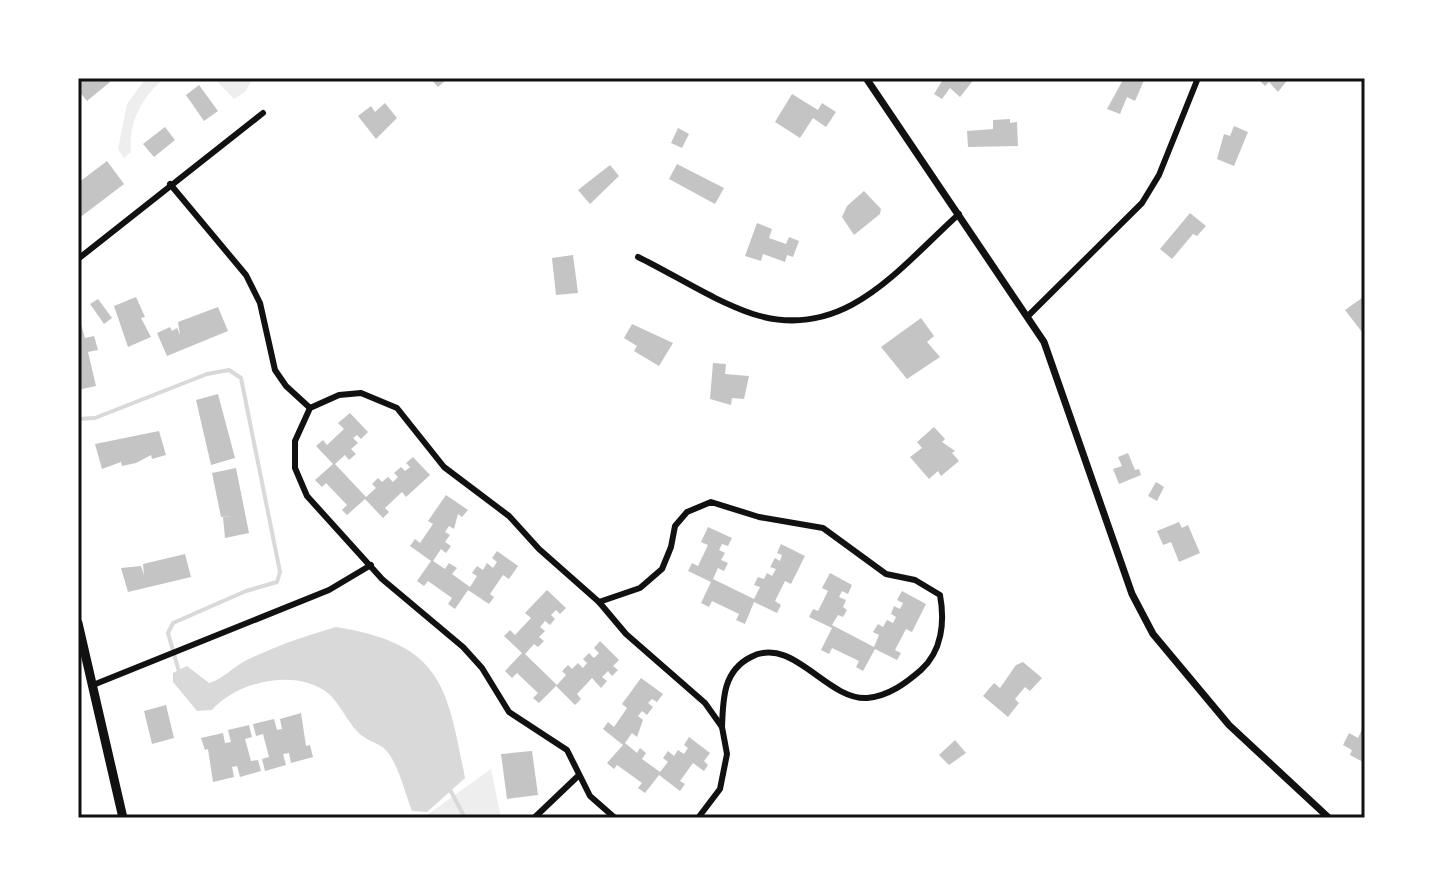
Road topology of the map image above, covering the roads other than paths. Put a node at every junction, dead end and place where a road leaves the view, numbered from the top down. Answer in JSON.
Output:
{"nodes":[{"id":1,"x":866,"y":78,"type":"edge"},
{"id":2,"x":1198,"y":78,"type":"edge"},
{"id":3,"x":263,"y":113,"type":"dead end"},
{"id":4,"x":170,"y":184,"type":"junction"},
{"id":5,"x":959,"y":214,"type":"junction"},
{"id":6,"x":638,"y":257,"type":"dead end"},
{"id":7,"x":78,"y":259,"type":"edge"},
{"id":8,"x":1029,"y":315,"type":"junction"},
{"id":9,"x":310,"y":408,"type":"junction"},
{"id":10,"x":371,"y":565,"type":"junction"},
{"id":11,"x":599,"y":602,"type":"junction"},
{"id":12,"x":78,"y":623,"type":"edge"},
{"id":13,"x":93,"y":685,"type":"junction"},
{"id":14,"x":722,"y":727,"type":"junction"},
{"id":15,"x":577,"y":777,"type":"junction"},
{"id":16,"x":123,"y":818,"type":"edge"},
{"id":17,"x":534,"y":818,"type":"edge"},
{"id":18,"x":615,"y":818,"type":"edge"},
{"id":19,"x":698,"y":818,"type":"edge"},
{"id":20,"x":1329,"y":818,"type":"edge"}],
"edges":[{"from":1,"to":5,"type":"street"},
{"from":2,"to":8,"type":"street"},
{"from":3,"to":4,"type":"street"},
{"from":4,"to":7,"type":"street"},
{"from":4,"to":9,"type":"street"},
{"from":5,"to":6,"type":"street"},
{"from":5,"to":8,"type":"street"},
{"from":8,"to":20,"type":"street"},
{"from":9,"to":10,"type":"street"},
{"from":9,"to":11,"type":"street"},
{"from":10,"to":13,"type":"street"},
{"from":10,"to":15,"type":"street"},
{"from":11,"to":14,"type":"street"},
{"from":11,"to":14,"type":"street"},
{"from":12,"to":13,"type":"main road"},
{"from":13,"to":16,"type":"main road"},
{"from":14,"to":19,"type":"street"},
{"from":15,"to":17,"type":"street"},
{"from":15,"to":18,"type":"street"}]}
